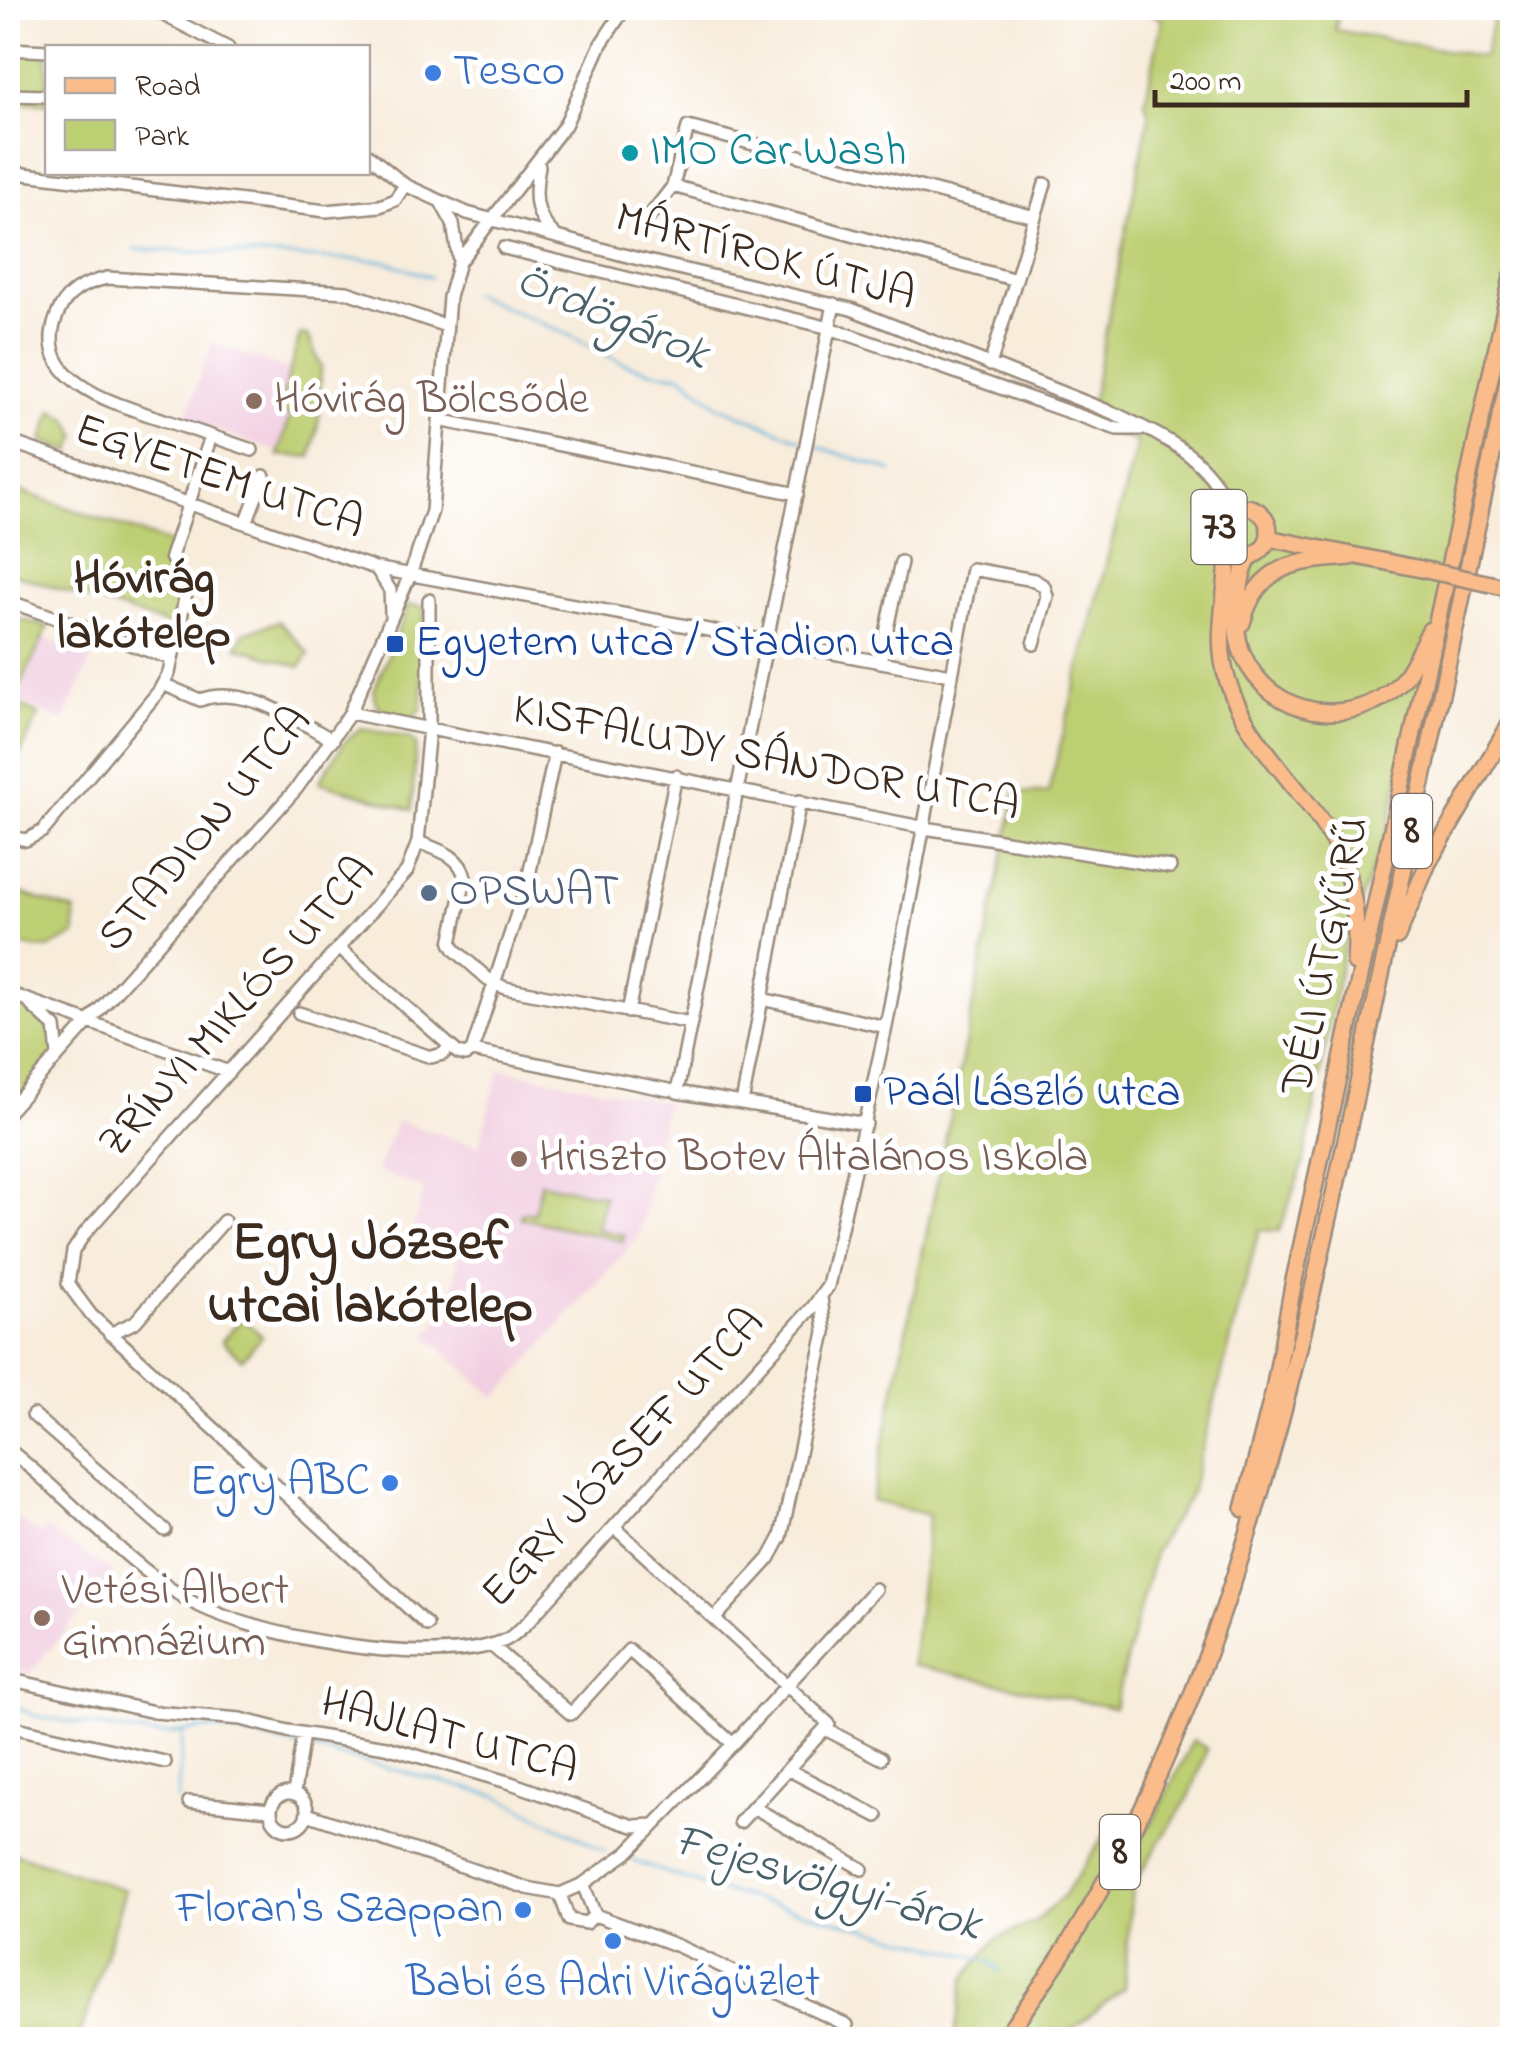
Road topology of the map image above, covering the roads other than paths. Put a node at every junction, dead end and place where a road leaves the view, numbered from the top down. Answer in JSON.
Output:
{"nodes":[{"id":1,"x":150,"y":8,"type":"edge"},
{"id":2,"x":625,"y":8,"type":"edge"},
{"id":3,"x":222,"y":45,"type":"edge"},
{"id":4,"x":8,"y":50,"type":"edge"},
{"id":5,"x":45,"y":51,"type":"edge"},
{"id":6,"x":8,"y":96,"type":"edge"},
{"id":7,"x":45,"y":96,"type":"edge"},
{"id":8,"x":370,"y":157,"type":"edge"},
{"id":9,"x":539,"y":162,"type":"junction"},
{"id":10,"x":8,"y":172,"type":"edge"},
{"id":11,"x":1045,"y":184,"type":"dead end"},
{"id":12,"x":405,"y":185,"type":"junction"},
{"id":13,"x":673,"y":186,"type":"junction"},
{"id":14,"x":442,"y":204,"type":"junction"},
{"id":15,"x":1035,"y":217,"type":"junction"},
{"id":16,"x":489,"y":220,"type":"junction"},
{"id":17,"x":642,"y":226,"type":"dead end"},
{"id":18,"x":557,"y":237,"type":"junction"},
{"id":19,"x":504,"y":248,"type":"dead end"},
{"id":20,"x":459,"y":262,"type":"junction"},
{"id":21,"x":1512,"y":277,"type":"edge"},
{"id":22,"x":1016,"y":280,"type":"junction"},
{"id":23,"x":834,"y":304,"type":"junction"},
{"id":24,"x":446,"y":326,"type":"junction"},
{"id":25,"x":830,"y":328,"type":"junction"},
{"id":26,"x":1512,"y":362,"type":"edge"},
{"id":27,"x":990,"y":365,"type":"junction"},
{"id":28,"x":439,"y":420,"type":"junction"},
{"id":29,"x":1148,"y":430,"type":"junction"},
{"id":30,"x":211,"y":436,"type":"junction"},
{"id":31,"x":8,"y":441,"type":"edge"},
{"id":32,"x":252,"y":450,"type":"dead end"},
{"id":33,"x":264,"y":476,"type":"dead end"},
{"id":34,"x":796,"y":494,"type":"junction"},
{"id":35,"x":187,"y":505,"type":"junction"},
{"id":36,"x":1232,"y":510,"type":"junction"},
{"id":37,"x":246,"y":524,"type":"junction"},
{"id":38,"x":1268,"y":538,"type":"junction"},
{"id":39,"x":1228,"y":552,"type":"junction"},
{"id":40,"x":1251,"y":556,"type":"junction"},
{"id":41,"x":1351,"y":556,"type":"junction"},
{"id":42,"x":902,"y":562,"type":"dead end"},
{"id":43,"x":375,"y":568,"type":"junction"},
{"id":44,"x":410,"y":576,"type":"junction"},
{"id":45,"x":1512,"y":589,"type":"edge"},
{"id":46,"x":1442,"y":599,"type":"junction"},
{"id":47,"x":430,"y":600,"type":"dead end"},
{"id":48,"x":8,"y":602,"type":"edge"},
{"id":49,"x":391,"y":618,"type":"junction"},
{"id":50,"x":767,"y":641,"type":"junction"},
{"id":51,"x":1239,"y":642,"type":"junction"},
{"id":52,"x":1034,"y":644,"type":"dead end"},
{"id":53,"x":172,"y":659,"type":"junction"},
{"id":54,"x":880,"y":662,"type":"junction"},
{"id":55,"x":951,"y":674,"type":"junction"},
{"id":56,"x":163,"y":684,"type":"junction"},
{"id":57,"x":350,"y":712,"type":"junction"},
{"id":58,"x":1512,"y":721,"type":"edge"},
{"id":59,"x":429,"y":728,"type":"junction"},
{"id":60,"x":333,"y":740,"type":"junction"},
{"id":61,"x":555,"y":753,"type":"junction"},
{"id":62,"x":676,"y":776,"type":"junction"},
{"id":63,"x":738,"y":788,"type":"junction"},
{"id":64,"x":800,"y":800,"type":"junction"},
{"id":65,"x":922,"y":828,"type":"junction"},
{"id":66,"x":8,"y":836,"type":"edge"},
{"id":67,"x":418,"y":842,"type":"junction"},
{"id":68,"x":1170,"y":868,"type":"dead end"},
{"id":69,"x":339,"y":948,"type":"junction"},
{"id":70,"x":1382,"y":971,"type":"junction"},
{"id":71,"x":496,"y":986,"type":"junction"},
{"id":72,"x":8,"y":994,"type":"edge"},
{"id":73,"x":24,"y":999,"type":"junction"},
{"id":74,"x":762,"y":999,"type":"junction"},
{"id":75,"x":1354,"y":1007,"type":"junction"},
{"id":76,"x":628,"y":1012,"type":"junction"},
{"id":77,"x":299,"y":1014,"type":"dead end"},
{"id":78,"x":87,"y":1022,"type":"junction"},
{"id":79,"x":691,"y":1023,"type":"junction"},
{"id":80,"x":886,"y":1026,"type":"junction"},
{"id":81,"x":450,"y":1046,"type":"junction"},
{"id":82,"x":472,"y":1051,"type":"junction"},
{"id":83,"x":58,"y":1055,"type":"junction"},
{"id":84,"x":229,"y":1072,"type":"junction"},
{"id":85,"x":673,"y":1091,"type":"junction"},
{"id":86,"x":742,"y":1102,"type":"junction"},
{"id":87,"x":8,"y":1112,"type":"edge"},
{"id":88,"x":866,"y":1124,"type":"junction"},
{"id":89,"x":224,"y":1220,"type":"dead end"},
{"id":90,"x":68,"y":1268,"type":"joint"},
{"id":91,"x":821,"y":1297,"type":"junction"},
{"id":92,"x":110,"y":1334,"type":"junction"},
{"id":93,"x":34,"y":1415,"type":"dead end"},
{"id":94,"x":8,"y":1449,"type":"edge"},
{"id":95,"x":614,"y":1527,"type":"junction"},
{"id":96,"x":165,"y":1530,"type":"dead end"},
{"id":97,"x":874,"y":1589,"type":"dead end"},
{"id":98,"x":714,"y":1618,"type":"junction"},
{"id":99,"x":427,"y":1626,"type":"dead end"},
{"id":100,"x":491,"y":1645,"type":"junction"},
{"id":101,"x":1208,"y":1649,"type":"junction"},
{"id":102,"x":8,"y":1679,"type":"edge"},
{"id":103,"x":787,"y":1685,"type":"junction"},
{"id":104,"x":8,"y":1726,"type":"edge"},
{"id":105,"x":828,"y":1727,"type":"junction"},
{"id":106,"x":302,"y":1738,"type":"junction"},
{"id":107,"x":732,"y":1744,"type":"junction"},
{"id":108,"x":881,"y":1758,"type":"dead end"},
{"id":109,"x":165,"y":1762,"type":"dead end"},
{"id":110,"x":789,"y":1770,"type":"junction"},
{"id":111,"x":294,"y":1794,"type":"junction"},
{"id":112,"x":189,"y":1802,"type":"dead end"},
{"id":113,"x":753,"y":1808,"type":"junction"},
{"id":114,"x":270,"y":1810,"type":"junction"},
{"id":115,"x":307,"y":1814,"type":"junction"},
{"id":116,"x":876,"y":1816,"type":"dead end"},
{"id":117,"x":740,"y":1822,"type":"dead end"},
{"id":118,"x":653,"y":1825,"type":"junction"},
{"id":119,"x":862,"y":1869,"type":"dead end"},
{"id":120,"x":583,"y":1884,"type":"junction"},
{"id":121,"x":560,"y":1894,"type":"junction"},
{"id":122,"x":595,"y":1915,"type":"junction"},
{"id":123,"x":847,"y":2025,"type":"dead end"},
{"id":124,"x":1002,"y":2040,"type":"edge"}],
"edges":[{"from":1,"to":3,"type":"street"},
{"from":2,"to":9,"type":"street","name":"STADION UTCA"},
{"from":4,"to":5,"type":"street"},
{"from":6,"to":7,"type":"street"},
{"from":8,"to":12,"type":"street","name":"MÁRTÍROK ÚTJA"},
{"from":9,"to":16,"type":"street","name":"STADION UTCA"},
{"from":9,"to":18,"type":"street"},
{"from":10,"to":12,"type":"street"},
{"from":11,"to":15,"type":"street"},
{"from":12,"to":14,"type":"street","name":"MÁRTÍROK ÚTJA"},
{"from":13,"to":15,"type":"street"},
{"from":13,"to":17,"type":"street"},
{"from":13,"to":22,"type":"street"},
{"from":14,"to":16,"type":"street","name":"MÁRTÍROK ÚTJA"},
{"from":14,"to":20,"type":"street"},
{"from":15,"to":22,"type":"street"},
{"from":16,"to":18,"type":"street","name":"MÁRTÍROK ÚTJA"},
{"from":16,"to":20,"type":"street","name":"STADION UTCA"},
{"from":18,"to":23,"type":"street","name":"MÁRTÍROK ÚTJA"},
{"from":19,"to":25,"type":"street"},
{"from":20,"to":24,"type":"street","name":"STADION UTCA"},
{"from":21,"to":46,"type":"main road","name":"DÉLI ÚTGYŰRŰ","number":"8"},
{"from":22,"to":27,"type":"street"},
{"from":23,"to":25,"type":"street"},
{"from":23,"to":27,"type":"street","name":"MÁRTÍROK ÚTJA"},
{"from":24,"to":28,"type":"street","name":"STADION UTCA"},
{"from":24,"to":30,"type":"street"},
{"from":25,"to":29,"type":"street"},
{"from":25,"to":34,"type":"street"},
{"from":26,"to":70,"type":"main road","name":"DÉLI ÚTGYŰRŰ","number":"8"},
{"from":27,"to":29,"type":"street","name":"MÁRTÍROK ÚTJA"},
{"from":28,"to":34,"type":"street"},
{"from":28,"to":44,"type":"street","name":"STADION UTCA"},
{"from":29,"to":36,"type":"street","name":"MÁRTÍROK ÚTJA"},
{"from":30,"to":32,"type":"street"},
{"from":30,"to":35,"type":"street"},
{"from":31,"to":35,"type":"street","name":"EGYETEM UTCA"},
{"from":33,"to":37,"type":"street"},
{"from":34,"to":50,"type":"street"},
{"from":35,"to":37,"type":"street","name":"EGYETEM UTCA"},
{"from":35,"to":53,"type":"street"},
{"from":36,"to":38,"type":"main road","number":"73"},
{"from":36,"to":39,"type":"main road","number":"73"},
{"from":37,"to":43,"type":"street","name":"EGYETEM UTCA"},
{"from":38,"to":40,"type":"main road","number":"73"},
{"from":38,"to":41,"type":"main road","number":"73"},
{"from":39,"to":40,"type":"main road","number":"73"},
{"from":39,"to":75,"type":"main road"},
{"from":40,"to":51,"type":"main road"},
{"from":41,"to":45,"type":"main road","number":"73","bridge":true},
{"from":41,"to":51,"type":"main road"},
{"from":42,"to":54,"type":"street"},
{"from":43,"to":44,"type":"street","name":"EGYETEM UTCA"},
{"from":43,"to":49,"type":"street"},
{"from":44,"to":49,"type":"street","name":"STADION UTCA"},
{"from":44,"to":50,"type":"street","name":"EGYETEM UTCA"},
{"from":46,"to":51,"type":"main road"},
{"from":46,"to":75,"type":"main road","name":"DÉLI ÚTGYŰRŰ","number":"8"},
{"from":47,"to":59,"type":"street","name":"ZRÍNYI MIKLÓS UTCA"},
{"from":48,"to":53,"type":"street"},
{"from":49,"to":57,"type":"street","name":"STADION UTCA"},
{"from":50,"to":54,"type":"street","name":"EGYETEM UTCA"},
{"from":50,"to":63,"type":"street"},
{"from":52,"to":55,"type":"street"},
{"from":53,"to":56,"type":"street"},
{"from":54,"to":55,"type":"street","name":"EGYETEM UTCA"},
{"from":55,"to":65,"type":"street"},
{"from":56,"to":60,"type":"street"},
{"from":56,"to":66,"type":"street"},
{"from":57,"to":59,"type":"street","name":"KISFALUDY SÁNDOR UTCA"},
{"from":57,"to":60,"type":"street","name":"STADION UTCA"},
{"from":58,"to":70,"type":"main road"},
{"from":59,"to":61,"type":"street","name":"KISFALUDY SÁNDOR UTCA"},
{"from":59,"to":67,"type":"street","name":"ZRÍNYI MIKLÓS UTCA"},
{"from":60,"to":78,"type":"street","name":"STADION UTCA"},
{"from":61,"to":62,"type":"street","name":"KISFALUDY SÁNDOR UTCA"},
{"from":61,"to":71,"type":"street"},
{"from":62,"to":63,"type":"street","name":"KISFALUDY SÁNDOR UTCA"},
{"from":62,"to":76,"type":"street"},
{"from":63,"to":64,"type":"street","name":"KISFALUDY SÁNDOR UTCA"},
{"from":63,"to":79,"type":"street"},
{"from":64,"to":65,"type":"street","name":"KISFALUDY SÁNDOR UTCA"},
{"from":64,"to":74,"type":"street"},
{"from":65,"to":68,"type":"street","name":"KISFALUDY SÁNDOR UTCA"},
{"from":65,"to":80,"type":"street"},
{"from":67,"to":69,"type":"street","name":"ZRÍNYI MIKLÓS UTCA"},
{"from":67,"to":71,"type":"street"},
{"from":69,"to":81,"type":"street"},
{"from":69,"to":84,"type":"street","name":"ZRÍNYI MIKLÓS UTCA"},
{"from":70,"to":101,"type":"main road","name":"DÉLI ÚTGYŰRŰ","number":"8"},
{"from":71,"to":76,"type":"street"},
{"from":71,"to":82,"type":"street"},
{"from":72,"to":73,"type":"street"},
{"from":73,"to":78,"type":"street"},
{"from":73,"to":83,"type":"street"},
{"from":74,"to":80,"type":"street"},
{"from":74,"to":86,"type":"street"},
{"from":75,"to":101,"type":"main road","name":"DÉLI ÚTGYŰRŰ","number":"8"},
{"from":76,"to":79,"type":"street"},
{"from":77,"to":81,"type":"street"},
{"from":78,"to":83,"type":"street","name":"STADION UTCA"},
{"from":78,"to":84,"type":"street"},
{"from":79,"to":85,"type":"street"},
{"from":80,"to":88,"type":"street"},
{"from":81,"to":82,"type":"street"},
{"from":82,"to":85,"type":"street"},
{"from":83,"to":87,"type":"street","name":"STADION UTCA"},
{"from":84,"to":90,"type":"street","name":"ZRÍNYI MIKLÓS UTCA"},
{"from":85,"to":86,"type":"street"},
{"from":86,"to":88,"type":"street"},
{"from":88,"to":91,"type":"street"},
{"from":89,"to":92,"type":"street"},
{"from":90,"to":92,"type":"street","name":"EGRY JÓZSEF UTCA"},
{"from":91,"to":95,"type":"street","name":"EGRY JÓZSEF UTCA"},
{"from":91,"to":98,"type":"street"},
{"from":92,"to":99,"type":"street","name":"EGRY JÓZSEF UTCA"},
{"from":93,"to":96,"type":"street"},
{"from":94,"to":100,"type":"street","name":"EGRY JÓZSEF UTCA"},
{"from":95,"to":98,"type":"street"},
{"from":95,"to":100,"type":"street","name":"EGRY JÓZSEF UTCA"},
{"from":97,"to":103,"type":"street"},
{"from":98,"to":103,"type":"street"},
{"from":100,"to":107,"type":"street"},
{"from":101,"to":124,"type":"main road","name":"DÉLI ÚTGYŰRŰ","number":"8"},
{"from":102,"to":106,"type":"street","name":"HAJLAT UTCA"},
{"from":103,"to":105,"type":"street"},
{"from":103,"to":107,"type":"street"},
{"from":104,"to":109,"type":"street"},
{"from":105,"to":108,"type":"street"},
{"from":105,"to":110,"type":"street"},
{"from":106,"to":111,"type":"street"},
{"from":106,"to":118,"type":"street","name":"HAJLAT UTCA"},
{"from":107,"to":118,"type":"street"},
{"from":110,"to":113,"type":"street"},
{"from":110,"to":116,"type":"street"},
{"from":111,"to":114,"type":"street"},
{"from":111,"to":115,"type":"street"},
{"from":112,"to":114,"type":"street"},
{"from":113,"to":117,"type":"street"},
{"from":113,"to":119,"type":"street"},
{"from":114,"to":115,"type":"street"},
{"from":115,"to":121,"type":"street"},
{"from":118,"to":120,"type":"street"},
{"from":120,"to":121,"type":"street"},
{"from":120,"to":122,"type":"street"},
{"from":121,"to":122,"type":"street"},
{"from":122,"to":123,"type":"street"}]}
